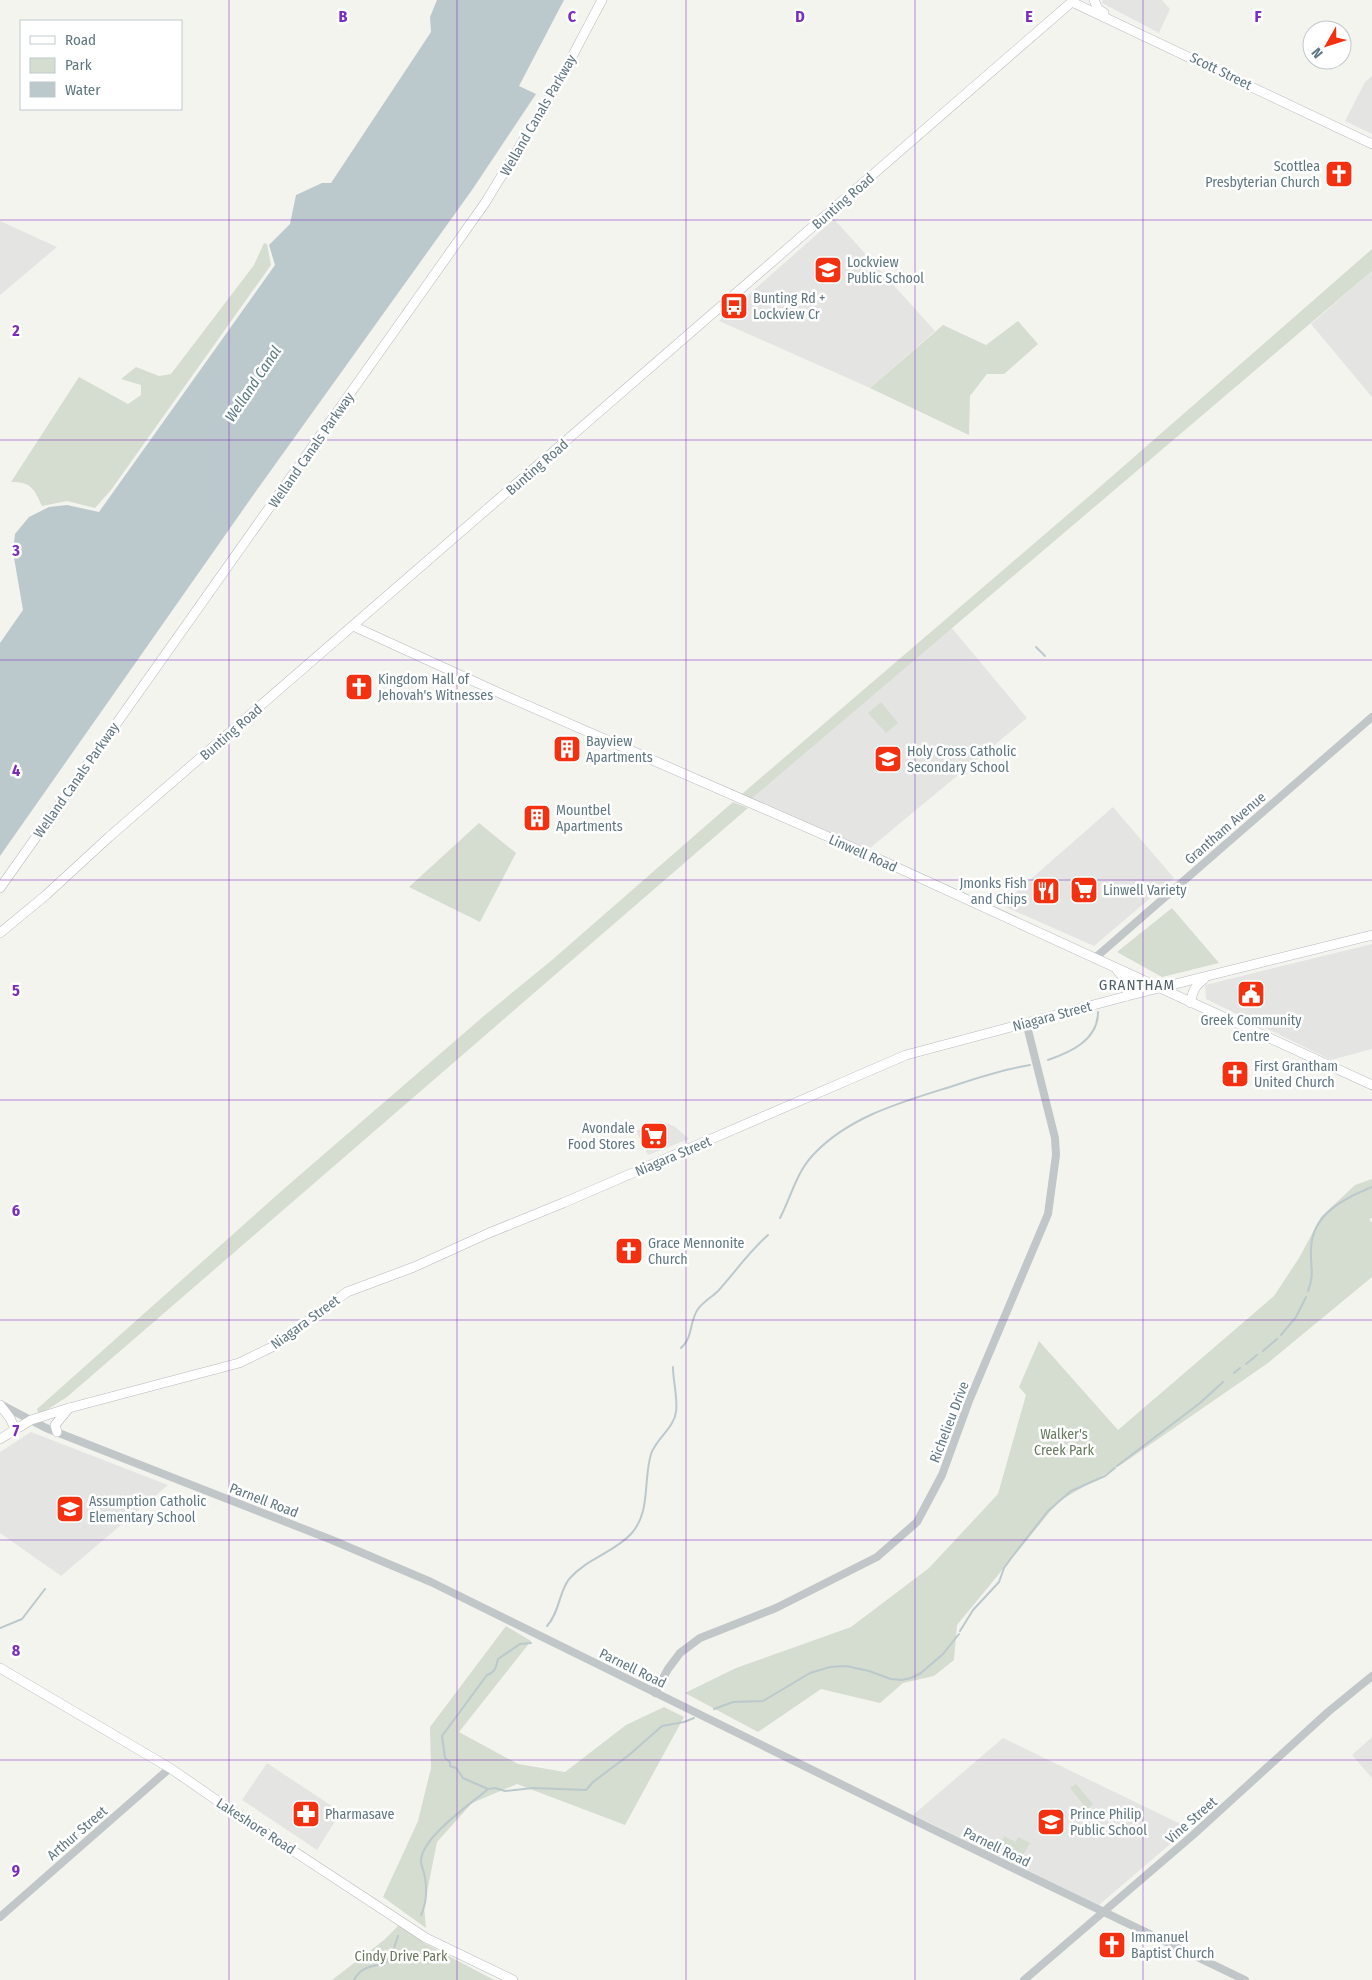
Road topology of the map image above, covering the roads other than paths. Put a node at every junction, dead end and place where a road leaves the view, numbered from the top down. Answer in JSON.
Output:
{"nodes":[{"id":1,"x":602,"y":0,"type":"edge"},
{"id":2,"x":1094,"y":0,"type":"edge"},
{"id":3,"x":1072,"y":1,"type":"edge"},
{"id":4,"x":1119,"y":23,"type":"junction"},
{"id":5,"x":1372,"y":144,"type":"edge"},
{"id":6,"x":353,"y":626,"type":"junction"},
{"id":7,"x":1372,"y":717,"type":"edge"},
{"id":8,"x":0,"y":888,"type":"edge"},
{"id":9,"x":0,"y":933,"type":"edge"},
{"id":10,"x":1372,"y":935,"type":"edge"},
{"id":11,"x":1095,"y":958,"type":"junction"},
{"id":12,"x":1111,"y":966,"type":"junction"},
{"id":13,"x":1208,"y":976,"type":"junction"},
{"id":14,"x":1161,"y":988,"type":"junction"},
{"id":15,"x":1127,"y":996,"type":"junction"},
{"id":16,"x":1191,"y":1002,"type":"junction"},
{"id":17,"x":1026,"y":1022,"type":"junction"},
{"id":18,"x":1372,"y":1085,"type":"edge"},
{"id":19,"x":0,"y":1404,"type":"edge"},
{"id":20,"x":69,"y":1408,"type":"junction"},
{"id":21,"x":31,"y":1420,"type":"junction"},
{"id":22,"x":15,"y":1429,"type":"junction"},
{"id":23,"x":57,"y":1432,"type":"junction"},
{"id":24,"x":0,"y":1439,"type":"edge"},
{"id":25,"x":0,"y":1668,"type":"edge"},
{"id":26,"x":1372,"y":1676,"type":"edge"},
{"id":27,"x":655,"y":1693,"type":"junction"},
{"id":28,"x":170,"y":1768,"type":"junction"},
{"id":29,"x":1102,"y":1912,"type":"junction"},
{"id":30,"x":0,"y":1917,"type":"edge"},
{"id":31,"x":514,"y":1980,"type":"edge"},
{"id":32,"x":1024,"y":1980,"type":"edge"},
{"id":33,"x":1245,"y":1980,"type":"edge"}],
"edges":[{"from":1,"to":8,"type":"main road","name":"Welland Canals Parkway"},
{"from":2,"to":4,"type":"main road"},
{"from":3,"to":4,"type":"main road","name":"Scott Street"},
{"from":3,"to":6,"type":"main road","name":"Bunting Road"},
{"from":4,"to":5,"type":"main road","name":"Scott Street"},
{"from":6,"to":9,"type":"main road","name":"Bunting Road"},
{"from":6,"to":11,"type":"main road","name":"Linwell Road"},
{"from":7,"to":11,"type":"street","name":"Grantham Avenue"},
{"from":10,"to":13,"type":"main road","name":"Niagara Street"},
{"from":11,"to":12,"type":"main road","name":"Linwell Road"},
{"from":12,"to":14,"type":"main road","name":"Linwell Road"},
{"from":12,"to":15,"type":"main road"},
{"from":13,"to":14,"type":"main road","name":"Niagara Street"},
{"from":13,"to":16,"type":"main road"},
{"from":14,"to":15,"type":"main road","name":"Niagara Street"},
{"from":14,"to":16,"type":"main road","name":"Linwell Road"},
{"from":15,"to":17,"type":"main road","name":"Niagara Street"},
{"from":16,"to":18,"type":"main road","name":"Linwell Road"},
{"from":17,"to":20,"type":"main road","name":"Niagara Street"},
{"from":17,"to":27,"type":"street","name":"Richelieu Drive"},
{"from":19,"to":21,"type":"street","name":"Parnell Road"},
{"from":19,"to":22,"type":"main road"},
{"from":20,"to":21,"type":"main road","name":"Niagara Street"},
{"from":20,"to":23,"type":"main road"},
{"from":21,"to":22,"type":"main road","name":"Niagara Street"},
{"from":21,"to":23,"type":"street","name":"Parnell Road"},
{"from":22,"to":24,"type":"main road","name":"Niagara Street"},
{"from":23,"to":27,"type":"street","name":"Parnell Road"},
{"from":25,"to":28,"type":"main road","name":"Lakeshore Road"},
{"from":26,"to":29,"type":"street","name":"Vine Street"},
{"from":27,"to":29,"type":"street","name":"Parnell Road"},
{"from":28,"to":30,"type":"street","name":"Arthur Street"},
{"from":28,"to":31,"type":"main road","name":"Lakeshore Road"},
{"from":29,"to":32,"type":"street","name":"Vine Street"},
{"from":29,"to":33,"type":"street","name":"Parnell Road"}]}
